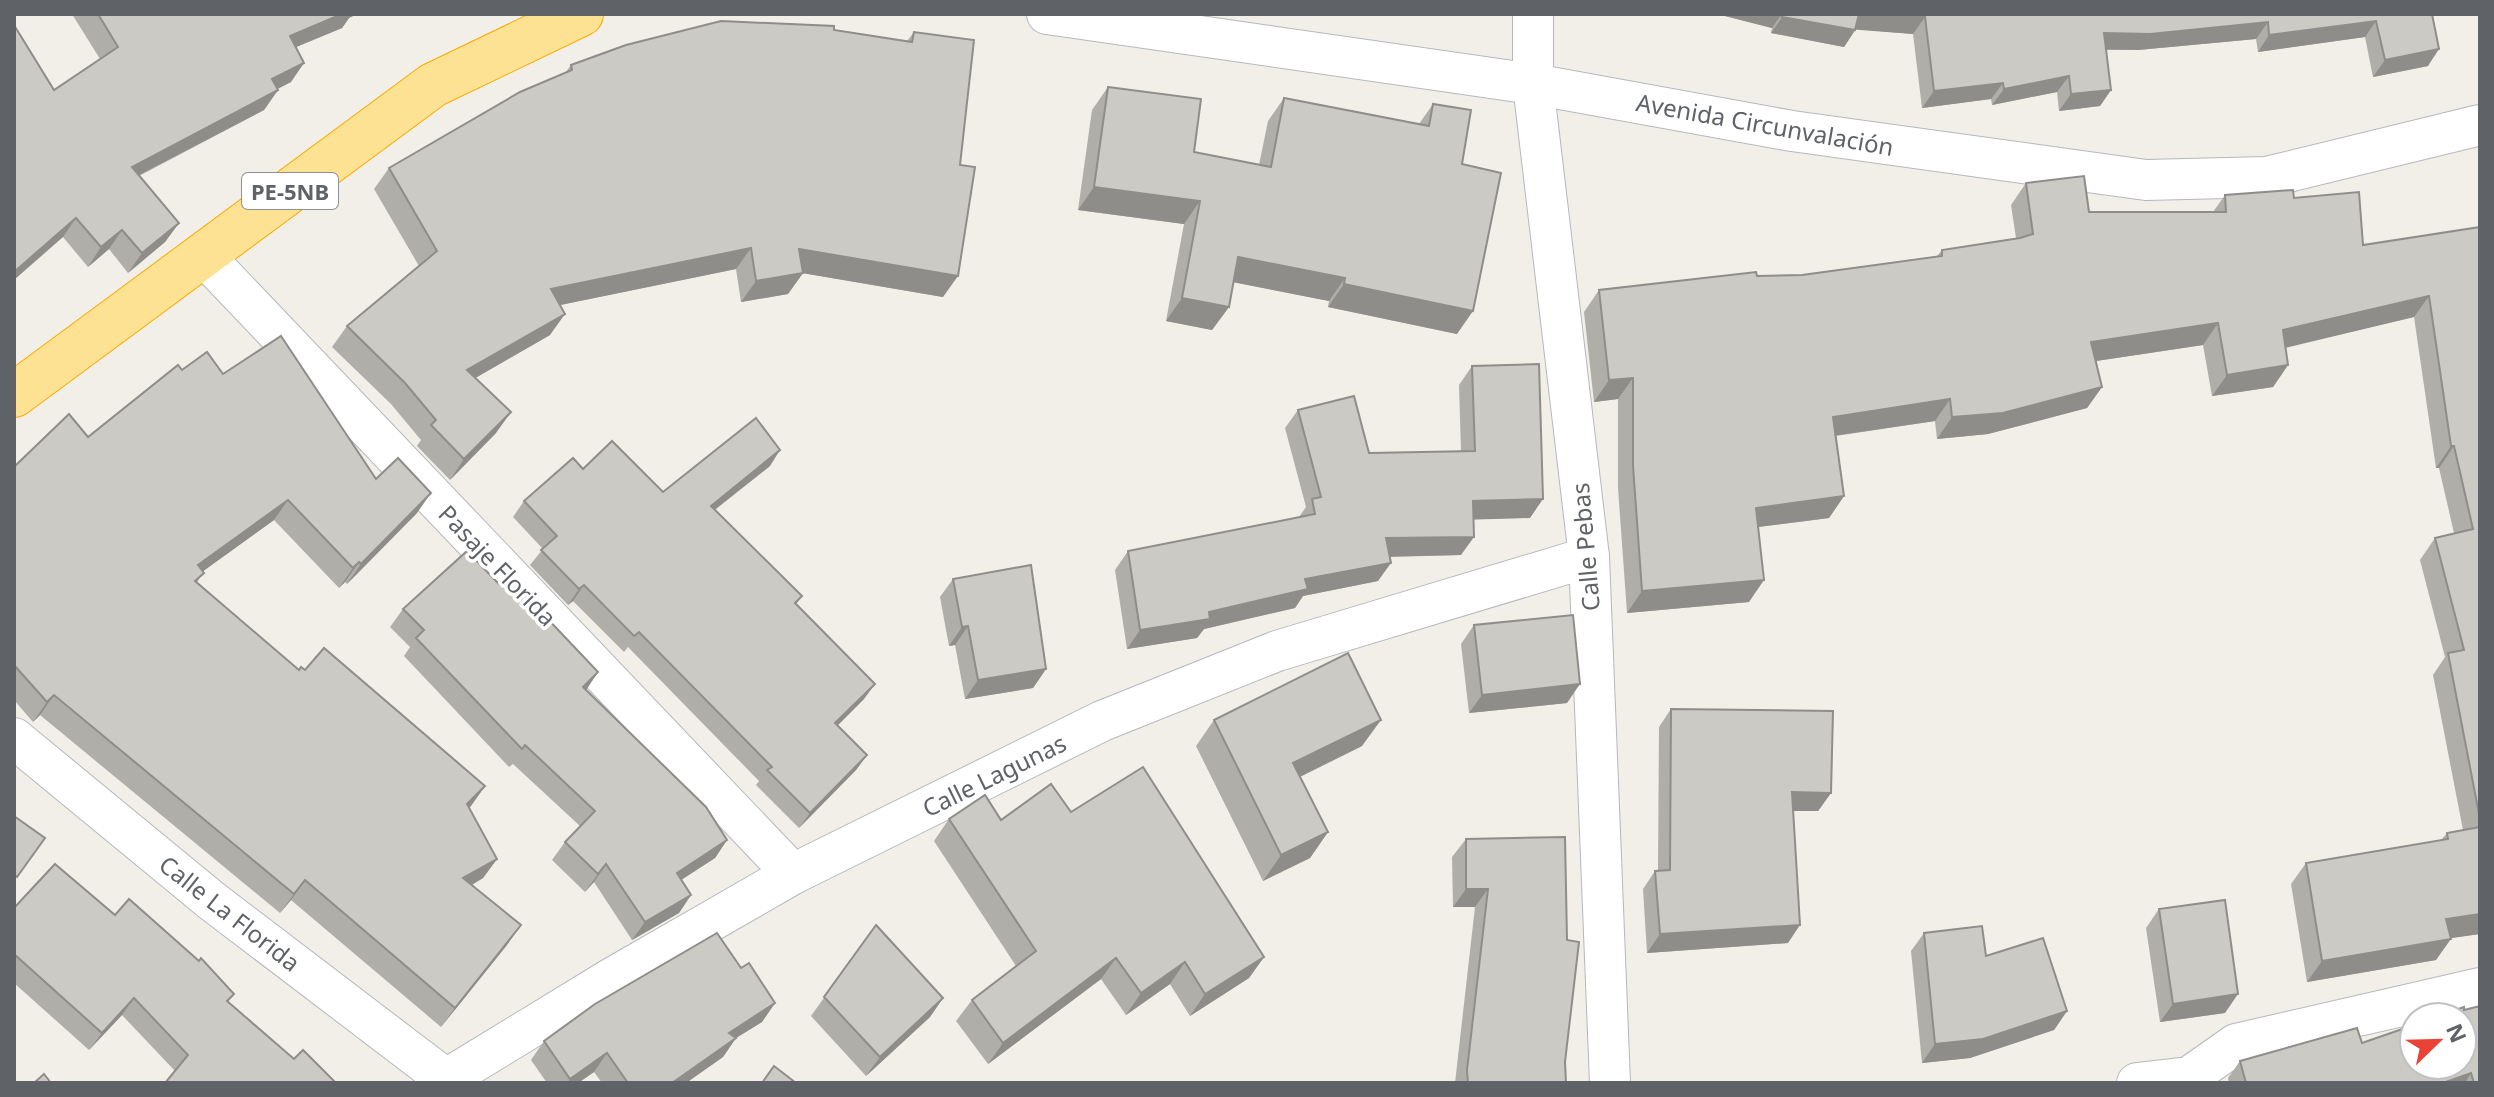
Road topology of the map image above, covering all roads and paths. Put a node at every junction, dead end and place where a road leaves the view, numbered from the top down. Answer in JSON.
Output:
{"nodes":[{"id":1,"x":581,"y":14,"type":"edge"},
{"id":2,"x":1047,"y":14,"type":"edge"},
{"id":3,"x":1533,"y":14,"type":"edge"},
{"id":4,"x":1533,"y":84,"type":"junction"},
{"id":5,"x":2480,"y":125,"type":"edge"},
{"id":6,"x":203,"y":255,"type":"junction"},
{"id":7,"x":14,"y":395,"type":"edge"},
{"id":8,"x":1589,"y":557,"type":"junction"},
{"id":9,"x":14,"y":738,"type":"edge"},
{"id":10,"x":793,"y":874,"type":"junction"},
{"id":11,"x":2480,"y":988,"type":"edge"},
{"id":12,"x":2189,"y":1080,"type":"edge"},
{"id":13,"x":445,"y":1082,"type":"edge"},
{"id":14,"x":1610,"y":1083,"type":"edge"},
{"id":15,"x":2137,"y":1083,"type":"edge"}],
"edges":[{"from":1,"to":6,"type":"highway","number":"PE-5NB"},
{"from":2,"to":4,"type":"street","name":"Avenida Circunvalación"},
{"from":3,"to":4,"type":"street","name":"Calle Pebas"},
{"from":4,"to":5,"type":"street","name":"Avenida Circunvalación"},
{"from":4,"to":8,"type":"street","name":"Calle Pebas"},
{"from":6,"to":7,"type":"highway","number":"PE-5NB"},
{"from":6,"to":10,"type":"street","name":"Pasaje Florida"},
{"from":8,"to":10,"type":"street","name":"Calle Lagunas"},
{"from":8,"to":14,"type":"street","name":"Calle Pebas"},
{"from":9,"to":13,"type":"street","name":"Calle La Florida"},
{"from":10,"to":13,"type":"street","name":"Calle Lagunas"},
{"from":11,"to":12,"type":"street"},
{"from":12,"to":15,"type":"street"}]}
